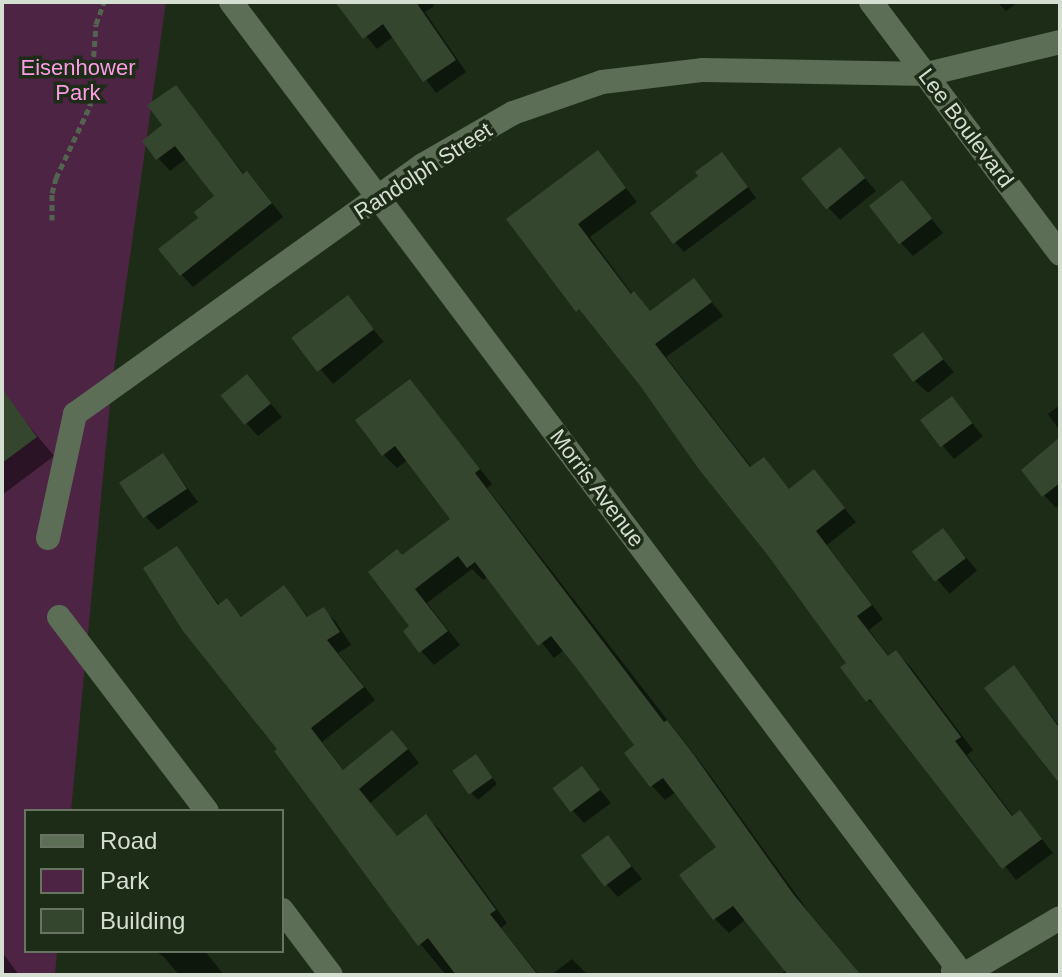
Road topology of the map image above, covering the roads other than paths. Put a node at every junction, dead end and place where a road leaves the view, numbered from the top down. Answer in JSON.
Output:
{"nodes":[{"id":1,"x":231,"y":2,"type":"edge"},
{"id":2,"x":871,"y":2,"type":"edge"},
{"id":3,"x":1060,"y":42,"type":"edge"},
{"id":4,"x":927,"y":74,"type":"junction"},
{"id":5,"x":378,"y":198,"type":"junction"},
{"id":6,"x":1060,"y":254,"type":"edge"},
{"id":7,"x":48,"y":538,"type":"dead end"},
{"id":8,"x":59,"y":617,"type":"dead end"},
{"id":9,"x":205,"y":809,"type":"edge"},
{"id":10,"x":284,"y":913,"type":"edge"},
{"id":11,"x":1060,"y":918,"type":"edge"},
{"id":12,"x":956,"y":973,"type":"edge"},
{"id":13,"x":331,"y":975,"type":"edge"}],
"edges":[{"from":1,"to":5,"type":"street","name":"Morris Avenue"},
{"from":2,"to":4,"type":"street","name":"Lee Boulevard"},
{"from":3,"to":4,"type":"street","name":"Randolph Street"},
{"from":4,"to":5,"type":"street","name":"Randolph Street"},
{"from":4,"to":6,"type":"street","name":"Lee Boulevard"},
{"from":5,"to":7,"type":"street","name":"Randolph Street"},
{"from":5,"to":12,"type":"street","name":"Morris Avenue"},
{"from":8,"to":9,"type":"street"},
{"from":10,"to":13,"type":"street"},
{"from":11,"to":12,"type":"street"}]}
